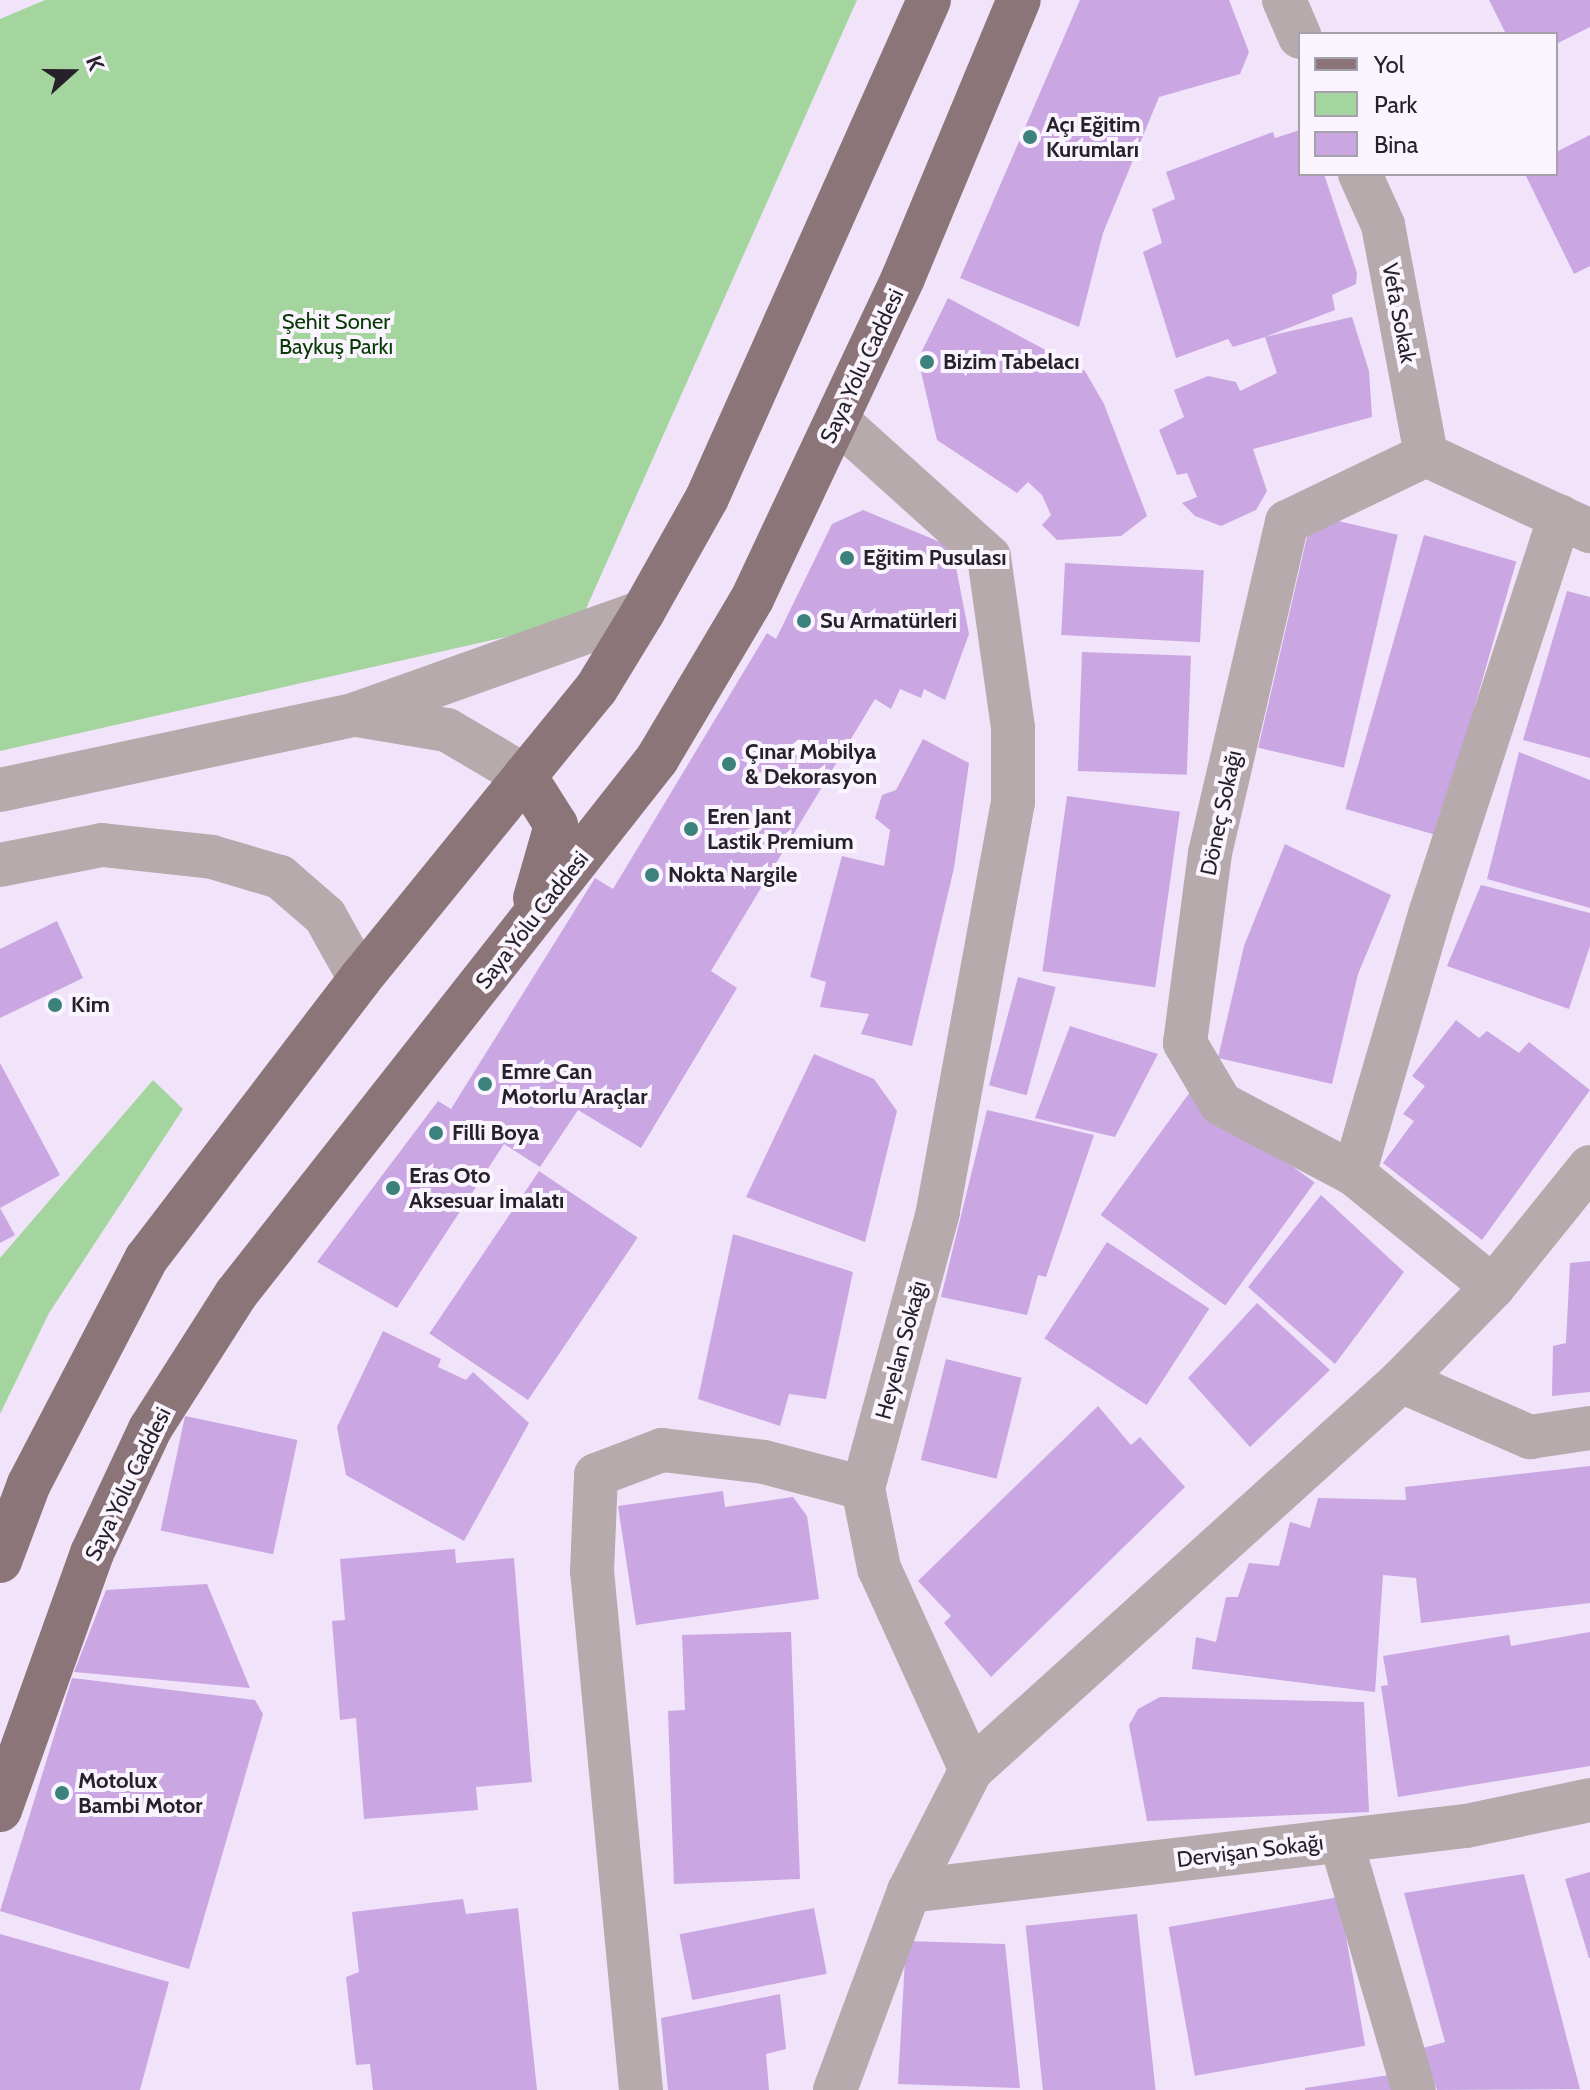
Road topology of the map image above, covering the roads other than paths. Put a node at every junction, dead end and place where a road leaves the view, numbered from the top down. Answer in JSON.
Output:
{"nodes":[{"id":1,"x":929,"y":0,"type":"edge"},
{"id":2,"x":1019,"y":0,"type":"edge"},
{"id":3,"x":1284,"y":0,"type":"edge"},
{"id":4,"x":1298,"y":32,"type":"edge"},
{"id":5,"x":1361,"y":176,"type":"edge"},
{"id":6,"x":838,"y":421,"type":"junction"},
{"id":7,"x":1426,"y":455,"type":"junction"},
{"id":8,"x":1575,"y":524,"type":"edge"},
{"id":9,"x":643,"y":612,"type":"junction"},
{"id":10,"x":353,"y":715,"type":"junction"},
{"id":11,"x":525,"y":776,"type":"junction"},
{"id":12,"x":0,"y":790,"type":"edge"},
{"id":13,"x":0,"y":865,"type":"edge"},
{"id":14,"x":522,"y":934,"type":"junction"},
{"id":15,"x":360,"y":979,"type":"junction"},
{"id":16,"x":1590,"y":1167,"type":"edge"},
{"id":17,"x":1354,"y":1174,"type":"junction"},
{"id":18,"x":1493,"y":1287,"type":"junction"},
{"id":19,"x":1401,"y":1381,"type":"junction"},
{"id":20,"x":1590,"y":1428,"type":"edge"},
{"id":21,"x":863,"y":1488,"type":"junction"},
{"id":22,"x":0,"y":1561,"type":"edge"},
{"id":23,"x":971,"y":1770,"type":"junction"},
{"id":24,"x":1590,"y":1800,"type":"edge"},
{"id":25,"x":0,"y":1810,"type":"edge"},
{"id":26,"x":1341,"y":1841,"type":"junction"},
{"id":27,"x":909,"y":1891,"type":"junction"},
{"id":28,"x":641,"y":2090,"type":"edge"},
{"id":29,"x":835,"y":2090,"type":"edge"},
{"id":30,"x":1414,"y":2090,"type":"edge"}],
"edges":[{"from":1,"to":9,"type":"main road"},
{"from":2,"to":6,"type":"main road","name":"Saya Yolu Caddesi"},
{"from":3,"to":4,"type":"street"},
{"from":5,"to":7,"type":"street","name":"Vefa Sokak"},
{"from":6,"to":14,"type":"main road","name":"Saya Yolu Caddesi"},
{"from":6,"to":21,"type":"street","name":"Heyelan Sokağı"},
{"from":7,"to":8,"type":"street"},
{"from":7,"to":17,"type":"street","name":"Döneç Sokağı"},
{"from":8,"to":17,"type":"street"},
{"from":9,"to":10,"type":"street"},
{"from":9,"to":11,"type":"main road"},
{"from":10,"to":11,"type":"street"},
{"from":10,"to":12,"type":"street"},
{"from":11,"to":14,"type":"main road"},
{"from":11,"to":15,"type":"main road"},
{"from":13,"to":15,"type":"street"},
{"from":14,"to":25,"type":"main road","name":"Saya Yolu Caddesi"},
{"from":15,"to":22,"type":"main road"},
{"from":16,"to":18,"type":"street"},
{"from":17,"to":18,"type":"street","name":"Döneç Sokağı"},
{"from":18,"to":19,"type":"street"},
{"from":19,"to":20,"type":"street"},
{"from":19,"to":23,"type":"street"},
{"from":21,"to":23,"type":"street"},
{"from":21,"to":28,"type":"street"},
{"from":23,"to":27,"type":"street"},
{"from":24,"to":26,"type":"street","name":"Dervişan Sokağı"},
{"from":26,"to":27,"type":"street","name":"Dervişan Sokağı"},
{"from":26,"to":30,"type":"street"},
{"from":27,"to":29,"type":"street"}]}
